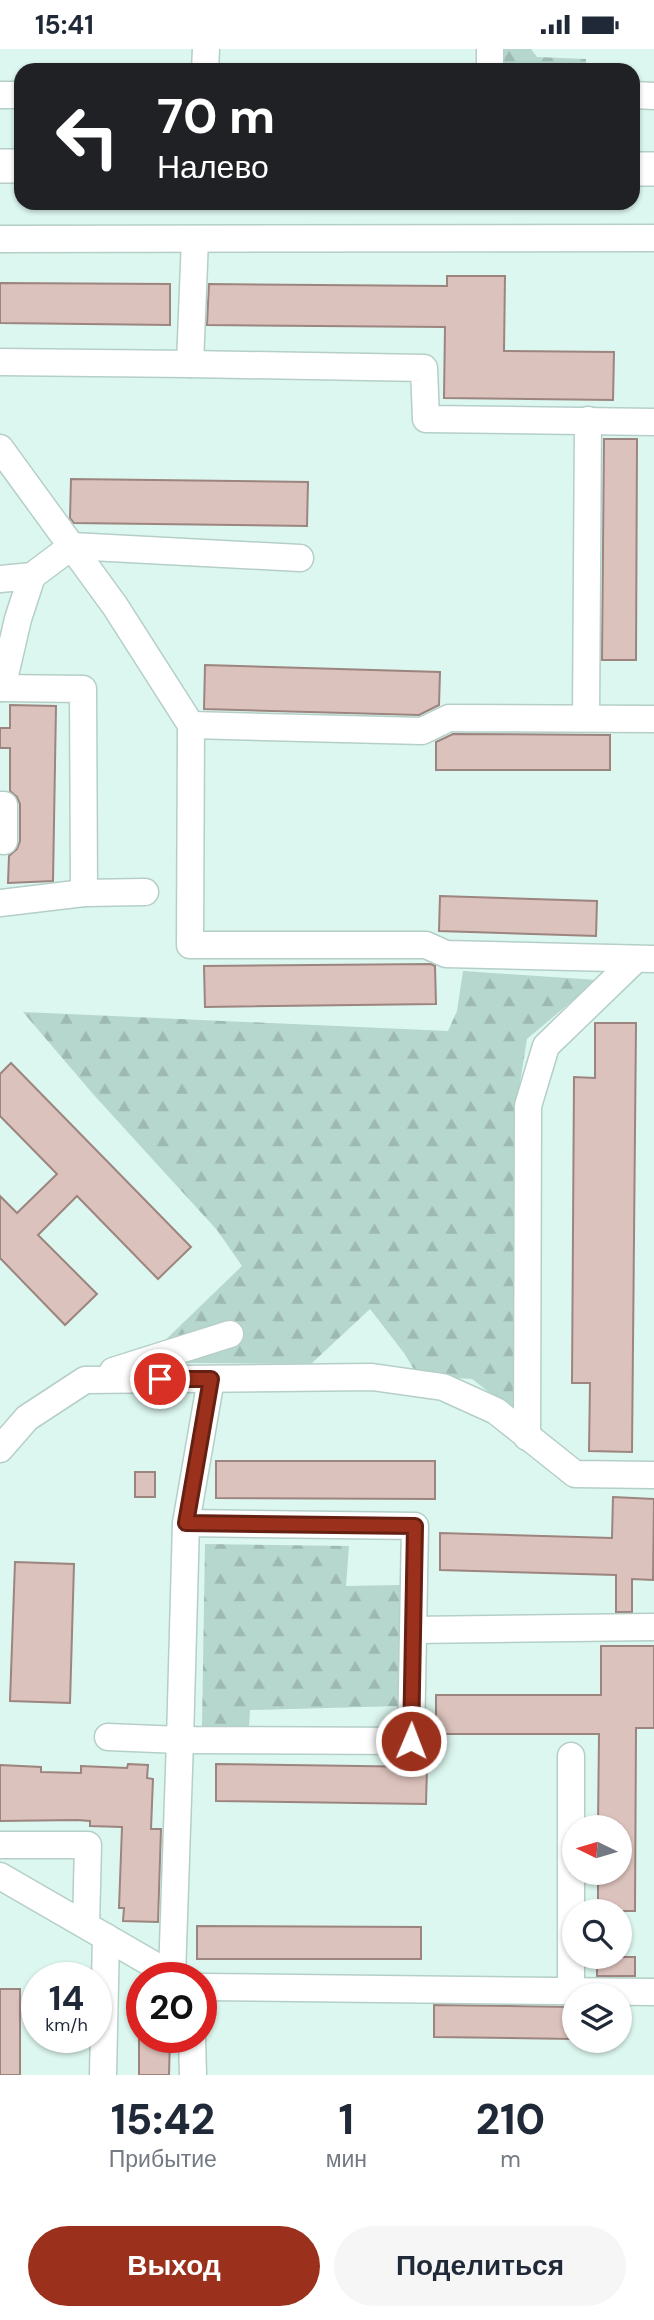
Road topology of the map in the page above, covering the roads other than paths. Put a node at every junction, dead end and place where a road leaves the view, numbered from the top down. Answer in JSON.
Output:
{"nodes":[{"id":1,"x":0,"y":239,"type":"edge"},
{"id":2,"x":195,"y":239,"type":"junction"},
{"id":3,"x":654,"y":239,"type":"edge"},
{"id":4,"x":0,"y":362,"type":"edge"},
{"id":5,"x":190,"y":364,"type":"junction"},
{"id":6,"x":588,"y":420,"type":"junction"},
{"id":7,"x":654,"y":422,"type":"edge"},
{"id":8,"x":0,"y":448,"type":"edge"},
{"id":9,"x":72,"y":546,"type":"junction"},
{"id":10,"x":300,"y":558,"type":"dead end"},
{"id":11,"x":32,"y":576,"type":"junction"},
{"id":12,"x":0,"y":579,"type":"edge"},
{"id":13,"x":1,"y":688,"type":"edge"},
{"id":14,"x":586,"y":718,"type":"junction"},
{"id":15,"x":654,"y":719,"type":"edge"},
{"id":16,"x":191,"y":725,"type":"junction"},
{"id":17,"x":0,"y":805,"type":"edge"},
{"id":18,"x":4,"y":841,"type":"dead end"},
{"id":19,"x":145,"y":892,"type":"dead end"},
{"id":20,"x":84,"y":893,"type":"junction"},
{"id":21,"x":0,"y":903,"type":"edge"},
{"id":22,"x":645,"y":959,"type":"edge"},
{"id":23,"x":230,"y":1334,"type":"dead end"},
{"id":24,"x":211,"y":1379,"type":"junction"},
{"id":25,"x":85,"y":1380,"type":"junction"},
{"id":26,"x":527,"y":1437,"type":"junction"},
{"id":27,"x":0,"y":1449,"type":"edge"},
{"id":28,"x":654,"y":1475,"type":"edge"},
{"id":29,"x":186,"y":1523,"type":"junction"},
{"id":30,"x":654,"y":1627,"type":"edge"},
{"id":31,"x":413,"y":1630,"type":"junction"},
{"id":32,"x":108,"y":1737,"type":"dead end"},
{"id":33,"x":180,"y":1740,"type":"junction"},
{"id":34,"x":571,"y":1756,"type":"dead end"},
{"id":35,"x":0,"y":1845,"type":"edge"},
{"id":36,"x":0,"y":1876,"type":"edge"},
{"id":37,"x":96,"y":1931,"type":"junction"},
{"id":38,"x":149,"y":1962,"type":"edge"},
{"id":39,"x":173,"y":1962,"type":"edge"},
{"id":40,"x":571,"y":1983,"type":"edge"},
{"id":41,"x":217,"y":1987,"type":"edge"},
{"id":42,"x":562,"y":1992,"type":"edge"},
{"id":43,"x":632,"y":1992,"type":"edge"},
{"id":44,"x":654,"y":1992,"type":"edge"},
{"id":45,"x":192,"y":2053,"type":"edge"},
{"id":46,"x":103,"y":2075,"type":"edge"},
{"id":47,"x":193,"y":2075,"type":"edge"}],
"edges":[{"from":1,"to":2,"type":"lane"},
{"from":2,"to":3,"type":"lane"},
{"from":2,"to":5,"type":"lane"},
{"from":4,"to":5,"type":"lane"},
{"from":5,"to":6,"type":"lane"},
{"from":6,"to":7,"type":"lane"},
{"from":6,"to":14,"type":"lane"},
{"from":8,"to":9,"type":"lane"},
{"from":9,"to":10,"type":"lane"},
{"from":9,"to":11,"type":"lane"},
{"from":9,"to":16,"type":"lane"},
{"from":11,"to":12,"type":"lane"},
{"from":11,"to":13,"type":"lane"},
{"from":13,"to":20,"type":"lane"},
{"from":14,"to":15,"type":"lane"},
{"from":14,"to":16,"type":"lane"},
{"from":16,"to":22,"type":"lane"},
{"from":17,"to":18,"type":"lane"},
{"from":19,"to":20,"type":"lane"},
{"from":20,"to":21,"type":"lane"},
{"from":22,"to":26,"type":"lane"},
{"from":23,"to":25,"type":"lane"},
{"from":24,"to":25,"type":"lane"},
{"from":24,"to":26,"type":"lane"},
{"from":24,"to":29,"type":"lane"},
{"from":25,"to":27,"type":"lane"},
{"from":26,"to":28,"type":"lane"},
{"from":29,"to":31,"type":"lane"},
{"from":29,"to":33,"type":"lane"},
{"from":30,"to":31,"type":"lane"},
{"from":31,"to":33,"type":"lane"},
{"from":32,"to":33,"type":"lane"},
{"from":33,"to":39,"type":"lane"},
{"from":34,"to":40,"type":"lane"},
{"from":35,"to":37,"type":"lane"},
{"from":36,"to":37,"type":"lane"},
{"from":37,"to":38,"type":"lane"},
{"from":37,"to":46,"type":"lane"},
{"from":41,"to":42,"type":"lane"},
{"from":43,"to":44,"type":"lane"},
{"from":45,"to":47,"type":"lane"}]}
